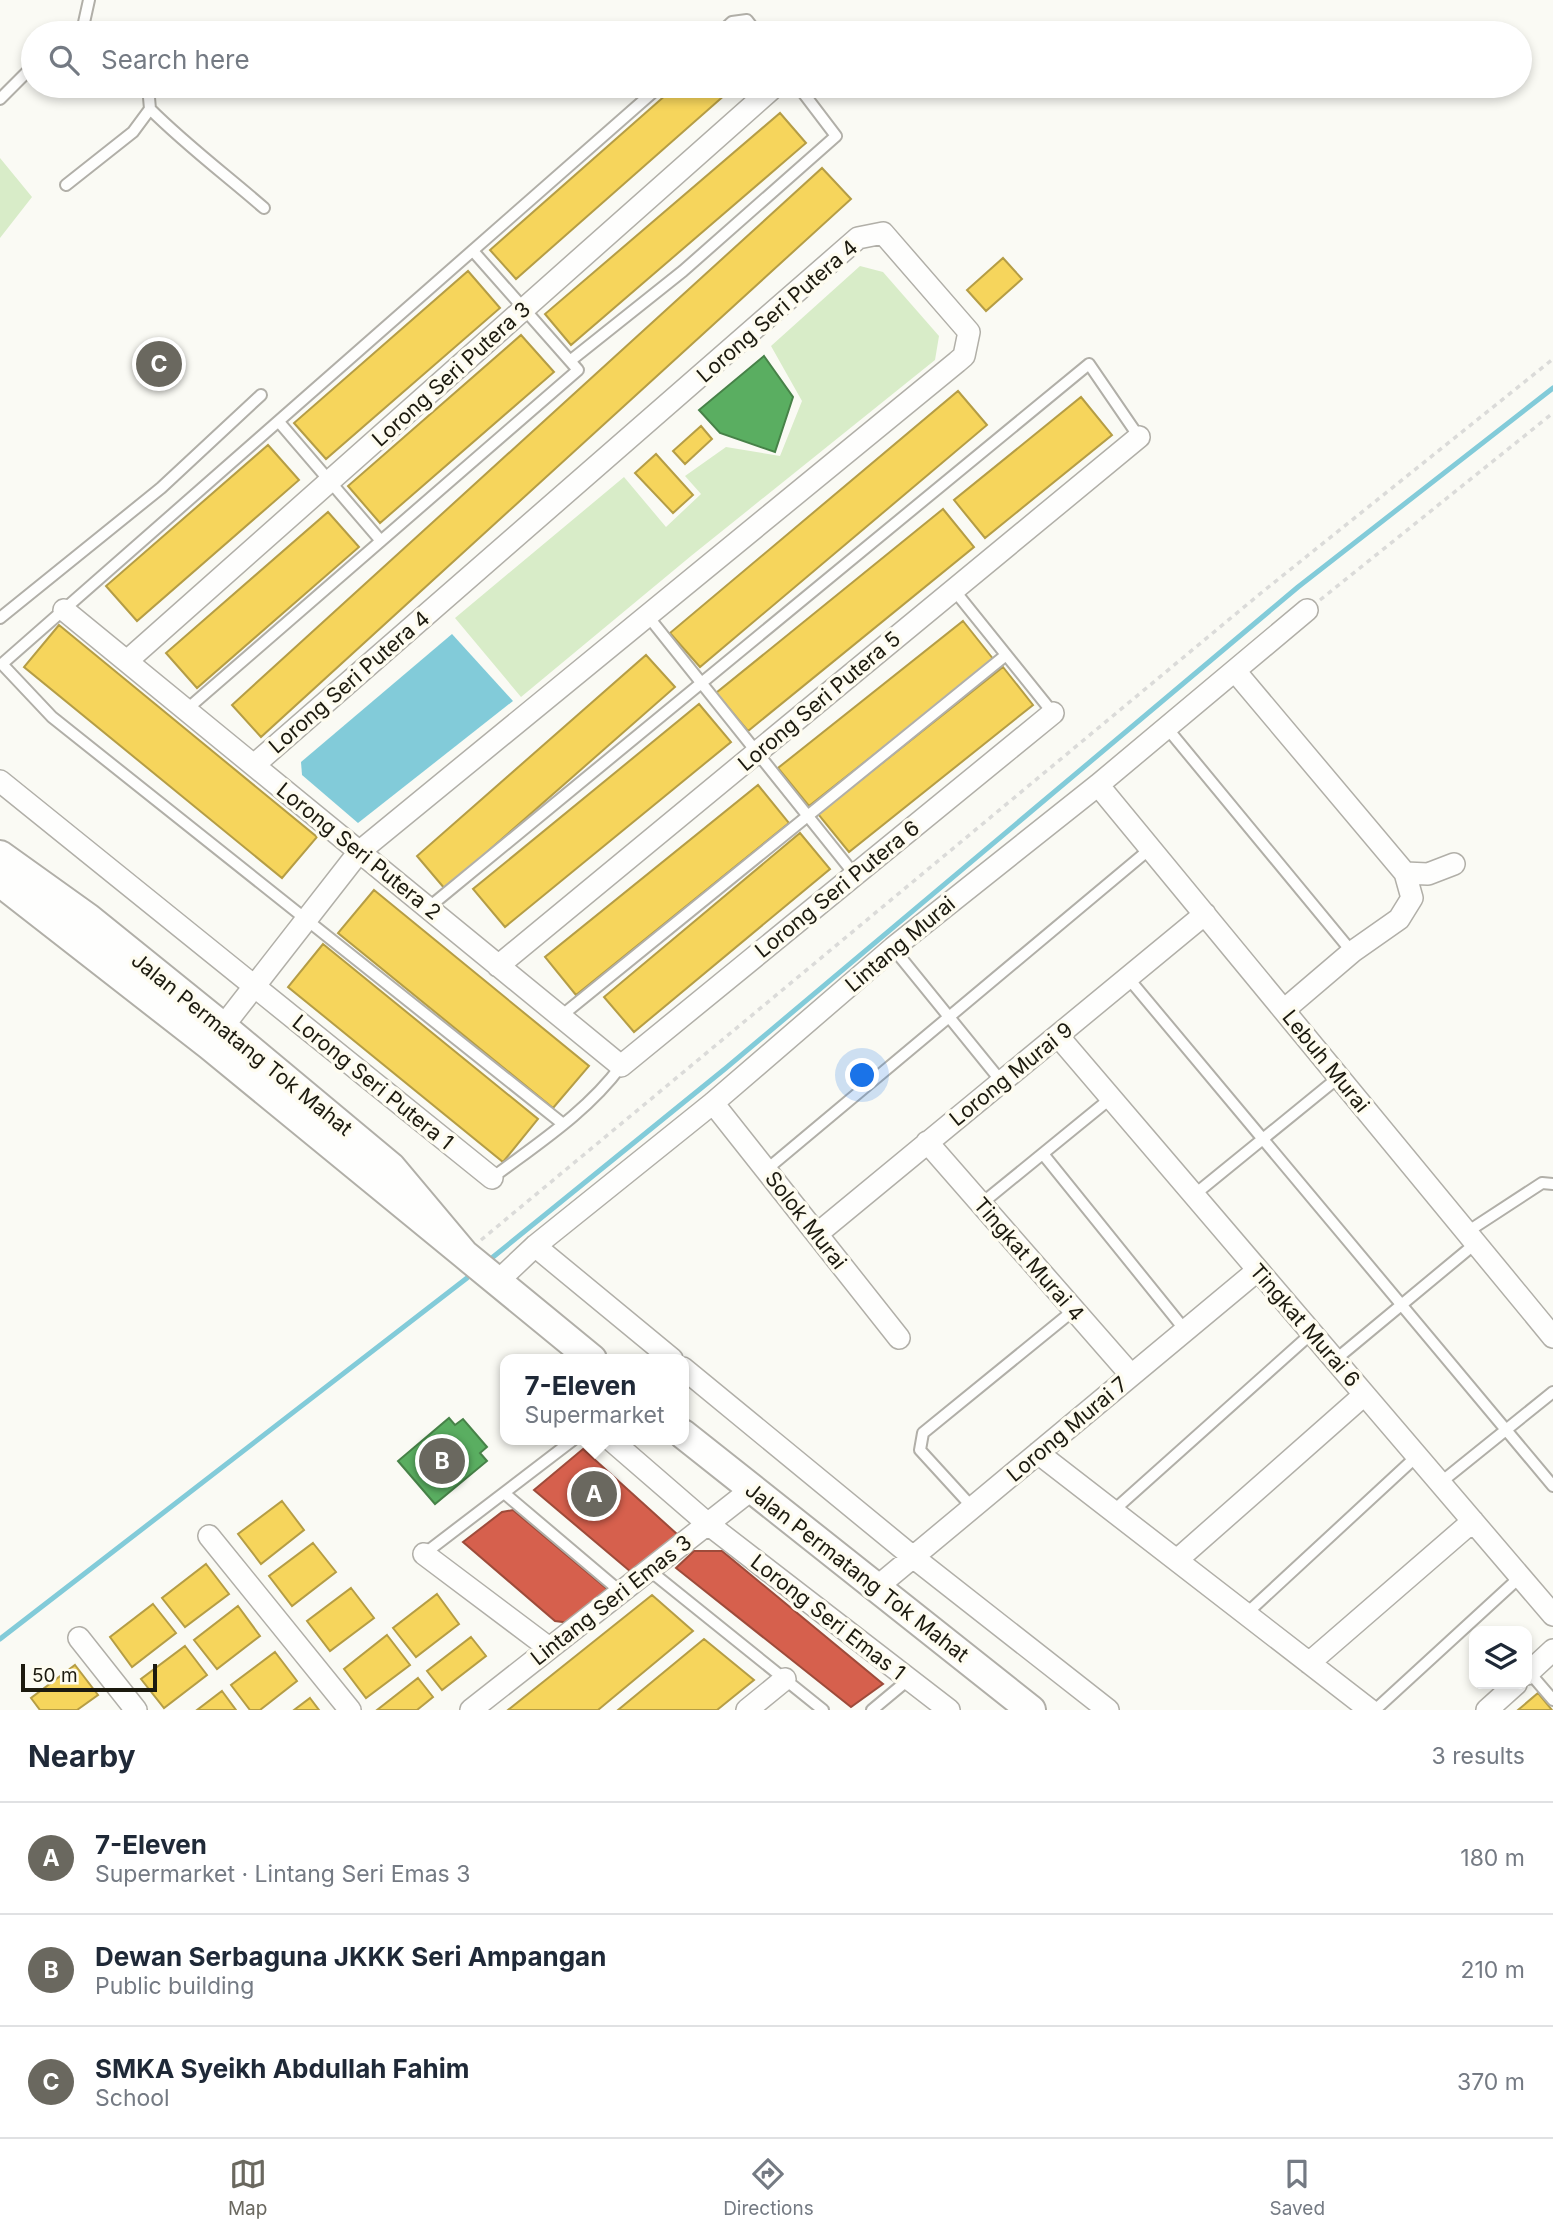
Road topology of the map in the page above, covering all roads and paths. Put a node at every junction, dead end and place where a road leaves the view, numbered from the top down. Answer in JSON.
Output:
{"nodes":[{"id":1,"x":89,"y":0,"type":"edge"},
{"id":2,"x":84,"y":21,"type":"edge"},
{"id":3,"x":21,"y":78,"type":"edge"},
{"id":4,"x":149,"y":98,"type":"edge"},
{"id":5,"x":646,"y":98,"type":"edge"},
{"id":6,"x":761,"y":98,"type":"edge"},
{"id":7,"x":808,"y":98,"type":"edge"},
{"id":8,"x":0,"y":99,"type":"edge"},
{"id":9,"x":150,"y":109,"type":"junction"},
{"id":10,"x":66,"y":185,"type":"dead end"},
{"id":11,"x":264,"y":208,"type":"dead end"},
{"id":12,"x":473,"y":251,"type":"junction"},
{"id":13,"x":524,"y":309,"type":"junction"},
{"id":14,"x":1553,"y":359,"type":"edge"},
{"id":15,"x":569,"y":361,"type":"junction"},
{"id":16,"x":261,"y":395,"type":"dead end"},
{"id":17,"x":1553,"y":413,"type":"edge"},
{"id":18,"x":279,"y":422,"type":"junction"},
{"id":19,"x":1139,"y":437,"type":"joint"},
{"id":20,"x":330,"y":481,"type":"junction"},
{"id":21,"x":381,"y":541,"type":"junction"},
{"id":22,"x":954,"y":590,"type":"junction"},
{"id":23,"x":64,"y":610,"type":"junction"},
{"id":24,"x":1307,"y":610,"type":"joint"},
{"id":25,"x":647,"y":615,"type":"junction"},
{"id":26,"x":0,"y":618,"type":"edge"},
{"id":27,"x":1006,"y":655,"type":"junction"},
{"id":28,"x":127,"y":662,"type":"junction"},
{"id":29,"x":1235,"y":671,"type":"junction"},
{"id":30,"x":700,"y":682,"type":"junction"},
{"id":31,"x":186,"y":710,"type":"junction"},
{"id":32,"x":1053,"y":713,"type":"joint"},
{"id":33,"x":1167,"y":727,"type":"junction"},
{"id":34,"x":757,"y":753,"type":"junction"},
{"id":35,"x":254,"y":765,"type":"junction"},
{"id":36,"x":0,"y":781,"type":"edge"},
{"id":37,"x":1098,"y":785,"type":"junction"},
{"id":38,"x":808,"y":816,"type":"junction"},
{"id":39,"x":1151,"y":848,"type":"junction"},
{"id":40,"x":359,"y":852,"type":"junction"},
{"id":41,"x":0,"y":855,"type":"edge"},
{"id":42,"x":1454,"y":864,"type":"dead end"},
{"id":43,"x":1405,"y":873,"type":"junction"},
{"id":44,"x":855,"y":875,"type":"junction"},
{"id":45,"x":0,"y":883,"type":"edge"},
{"id":46,"x":428,"y":908,"type":"junction"},
{"id":47,"x":1205,"y":914,"type":"junction"},
{"id":48,"x":306,"y":920,"type":"junction"},
{"id":49,"x":893,"y":948,"type":"junction"},
{"id":50,"x":1352,"y":953,"type":"junction"},
{"id":51,"x":498,"y":966,"type":"junction"},
{"id":52,"x":1129,"y":979,"type":"junction"},
{"id":53,"x":255,"y":986,"type":"junction"},
{"id":54,"x":1284,"y":1010,"type":"junction"},
{"id":55,"x":949,"y":1016,"type":"junction"},
{"id":56,"x":560,"y":1017,"type":"junction"},
{"id":57,"x":216,"y":1036,"type":"junction"},
{"id":58,"x":1058,"y":1036,"type":"junction"},
{"id":59,"x":621,"y":1066,"type":"junction"},
{"id":60,"x":1339,"y":1077,"type":"junction"},
{"id":61,"x":1002,"y":1081,"type":"junction"},
{"id":62,"x":1111,"y":1098,"type":"junction"},
{"id":63,"x":713,"y":1103,"type":"junction"},
{"id":64,"x":562,"y":1124,"type":"junction"},
{"id":65,"x":1263,"y":1139,"type":"junction"},
{"id":66,"x":927,"y":1142,"type":"junction"},
{"id":67,"x":1043,"y":1153,"type":"junction"},
{"id":68,"x":766,"y":1170,"type":"junction"},
{"id":69,"x":492,"y":1178,"type":"joint"},
{"id":70,"x":1553,"y":1184,"type":"edge"},
{"id":71,"x":1194,"y":1195,"type":"junction"},
{"id":72,"x":981,"y":1204,"type":"junction"},
{"id":73,"x":817,"y":1234,"type":"junction"},
{"id":74,"x":1471,"y":1238,"type":"junction"},
{"id":75,"x":535,"y":1246,"type":"junction"},
{"id":76,"x":464,"y":1254,"type":"junction"},
{"id":77,"x":1258,"y":1270,"type":"junction"},
{"id":78,"x":497,"y":1282,"type":"junction"},
{"id":79,"x":1402,"y":1304,"type":"junction"},
{"id":80,"x":1074,"y":1310,"type":"junction"},
{"id":81,"x":1185,"y":1330,"type":"junction"},
{"id":82,"x":1312,"y":1333,"type":"junction"},
{"id":83,"x":1553,"y":1337,"type":"edge"},
{"id":84,"x":899,"y":1338,"type":"dead end"},
{"id":85,"x":586,"y":1354,"type":"edge"},
{"id":86,"x":666,"y":1354,"type":"edge"},
{"id":87,"x":1335,"y":1360,"type":"junction"},
{"id":88,"x":689,"y":1373,"type":"edge"},
{"id":89,"x":1131,"y":1376,"type":"junction"},
{"id":90,"x":1553,"y":1392,"type":"edge"},
{"id":91,"x":1364,"y":1395,"type":"junction"},
{"id":92,"x":1506,"y":1430,"type":"junction"},
{"id":93,"x":689,"y":1439,"type":"edge"},
{"id":94,"x":566,"y":1445,"type":"edge"},
{"id":95,"x":617,"y":1445,"type":"edge"},
{"id":96,"x":1038,"y":1453,"type":"junction"},
{"id":97,"x":1417,"y":1456,"type":"junction"},
{"id":98,"x":1440,"y":1483,"type":"junction"},
{"id":99,"x":1553,"y":1486,"type":"edge"},
{"id":100,"x":752,"y":1489,"type":"junction"},
{"id":101,"x":503,"y":1493,"type":"junction"},
{"id":102,"x":973,"y":1508,"type":"junction"},
{"id":103,"x":1113,"y":1511,"type":"junction"},
{"id":104,"x":1473,"y":1521,"type":"junction"},
{"id":105,"x":708,"y":1524,"type":"junction"},
{"id":106,"x":209,"y":1535,"type":"dead end"},
{"id":107,"x":424,"y":1554,"type":"joint"},
{"id":108,"x":913,"y":1557,"type":"junction"},
{"id":109,"x":1177,"y":1560,"type":"junction"},
{"id":110,"x":649,"y":1570,"type":"junction"},
{"id":111,"x":1520,"y":1577,"type":"junction"},
{"id":112,"x":877,"y":1587,"type":"junction"},
{"id":113,"x":621,"y":1592,"type":"junction"},
{"id":114,"x":1247,"y":1614,"type":"junction"},
{"id":115,"x":1553,"y":1615,"type":"edge"},
{"id":116,"x":79,"y":1638,"type":"dead end"},
{"id":117,"x":549,"y":1648,"type":"junction"},
{"id":118,"x":1553,"y":1650,"type":"edge"},
{"id":119,"x":1309,"y":1662,"type":"junction"},
{"id":120,"x":1532,"y":1669,"type":"edge"},
{"id":121,"x":785,"y":1679,"type":"junction"},
{"id":122,"x":908,"y":1679,"type":"junction"},
{"id":123,"x":1532,"y":1683,"type":"edge"},
{"id":124,"x":1510,"y":1689,"type":"edge"},
{"id":125,"x":1553,"y":1700,"type":"edge"},
{"id":126,"x":136,"y":1710,"type":"edge"},
{"id":127,"x":350,"y":1710,"type":"edge"},
{"id":128,"x":471,"y":1710,"type":"edge"},
{"id":129,"x":747,"y":1710,"type":"edge"},
{"id":130,"x":823,"y":1710,"type":"edge"},
{"id":131,"x":872,"y":1710,"type":"edge"},
{"id":132,"x":948,"y":1710,"type":"edge"},
{"id":133,"x":1031,"y":1710,"type":"edge"},
{"id":134,"x":1108,"y":1710,"type":"edge"},
{"id":135,"x":1373,"y":1710,"type":"edge"},
{"id":136,"x":1487,"y":1710,"type":"edge"}],
"edges":[{"from":1,"to":2,"type":"lane"},
{"from":3,"to":8,"type":"lane"},
{"from":4,"to":9,"type":"lane"},
{"from":5,"to":12,"type":"lane"},
{"from":6,"to":13,"type":"street","name":"Lorong Seri Putera 3"},
{"from":7,"to":15,"type":"lane"},
{"from":9,"to":10,"type":"lane"},
{"from":9,"to":11,"type":"lane"},
{"from":12,"to":13,"type":"lane"},
{"from":12,"to":18,"type":"lane"},
{"from":13,"to":15,"type":"lane"},
{"from":13,"to":20,"type":"street","name":"Lorong Seri Putera 3"},
{"from":14,"to":76,"type":"path"},
{"from":15,"to":21,"type":"lane"},
{"from":16,"to":26,"type":"lane"},
{"from":17,"to":24,"type":"path"},
{"from":18,"to":20,"type":"lane"},
{"from":18,"to":23,"type":"lane"},
{"from":19,"to":22,"type":"street","name":"Lorong Seri Putera 5"},
{"from":19,"to":30,"type":"lane"},
{"from":20,"to":21,"type":"lane"},
{"from":20,"to":28,"type":"street","name":"Lorong Seri Putera 3"},
{"from":21,"to":31,"type":"lane"},
{"from":22,"to":27,"type":"lane"},
{"from":22,"to":34,"type":"street","name":"Lorong Seri Putera 5"},
{"from":23,"to":28,"type":"street","name":"Lorong Seri Putera 2"},
{"from":23,"to":48,"type":"lane"},
{"from":24,"to":29,"type":"street","name":"Lintang Murai"},
{"from":25,"to":30,"type":"lane"},
{"from":25,"to":35,"type":"street","name":"Lorong Seri Putera 4"},
{"from":25,"to":40,"type":"street","name":"Lorong Seri Putera 4"},
{"from":27,"to":32,"type":"lane"},
{"from":27,"to":38,"type":"lane"},
{"from":28,"to":31,"type":"street","name":"Lorong Seri Putera 2"},
{"from":29,"to":33,"type":"street","name":"Lintang Murai"},
{"from":29,"to":43,"type":"street"},
{"from":30,"to":34,"type":"lane"},
{"from":30,"to":46,"type":"lane"},
{"from":31,"to":35,"type":"street","name":"Lorong Seri Putera 2"},
{"from":32,"to":44,"type":"street","name":"Lorong Seri Putera 6"},
{"from":33,"to":37,"type":"street","name":"Lintang Murai"},
{"from":33,"to":50,"type":"lane"},
{"from":34,"to":38,"type":"lane"},
{"from":34,"to":51,"type":"street","name":"Lorong Seri Putera 5"},
{"from":35,"to":40,"type":"street","name":"Lorong Seri Putera 2"},
{"from":36,"to":53,"type":"street","name":"Lorong Seri Putera 1"},
{"from":37,"to":39,"type":"street","name":"Lebuh Murai"},
{"from":37,"to":49,"type":"street","name":"Lintang Murai"},
{"from":38,"to":44,"type":"lane"},
{"from":38,"to":56,"type":"lane"},
{"from":39,"to":47,"type":"street","name":"Lebuh Murai"},
{"from":39,"to":55,"type":"lane"},
{"from":40,"to":46,"type":"street","name":"Lorong Seri Putera 2"},
{"from":40,"to":48,"type":"street","name":"Lorong Seri Putera 4"},
{"from":41,"to":57,"type":"street","name":"Jalan Permatang Tok Mahat"},
{"from":42,"to":43,"type":"street"},
{"from":43,"to":50,"type":"street"},
{"from":44,"to":59,"type":"street","name":"Lorong Seri Putera 6"},
{"from":45,"to":57,"type":"street","name":"Jalan Permatang Tok Mahat"},
{"from":46,"to":51,"type":"street","name":"Lorong Seri Putera 2"},
{"from":47,"to":52,"type":"street","name":"Lorong Murai 9"},
{"from":47,"to":54,"type":"street","name":"Lebuh Murai"},
{"from":48,"to":53,"type":"street","name":"Lorong Seri Putera 4"},
{"from":48,"to":64,"type":"lane"},
{"from":49,"to":55,"type":"lane"},
{"from":49,"to":63,"type":"street","name":"Lintang Murai"},
{"from":50,"to":54,"type":"street"},
{"from":51,"to":56,"type":"street","name":"Lorong Seri Putera 2"},
{"from":52,"to":58,"type":"street","name":"Lorong Murai 9"},
{"from":52,"to":65,"type":"lane"},
{"from":53,"to":57,"type":"street","name":"Lorong Seri Putera 4"},
{"from":53,"to":69,"type":"street","name":"Lorong Seri Putera 1"},
{"from":54,"to":60,"type":"street","name":"Lebuh Murai"},
{"from":55,"to":61,"type":"lane"},
{"from":55,"to":68,"type":"lane"},
{"from":56,"to":59,"type":"street","name":"Lorong Seri Putera 2"},
{"from":57,"to":76,"type":"street","name":"Jalan Permatang Tok Mahat"},
{"from":58,"to":61,"type":"street","name":"Lorong Murai 9"},
{"from":58,"to":62,"type":"street","name":"Tingkat Murai 6"},
{"from":59,"to":64,"type":"lane"},
{"from":60,"to":65,"type":"lane"},
{"from":60,"to":74,"type":"street","name":"Lebuh Murai"},
{"from":61,"to":66,"type":"street","name":"Lorong Murai 9"},
{"from":62,"to":67,"type":"lane"},
{"from":62,"to":71,"type":"street","name":"Tingkat Murai 6"},
{"from":63,"to":68,"type":"street","name":"Solok Murai"},
{"from":63,"to":75,"type":"street","name":"Lintang Murai"},
{"from":64,"to":69,"type":"lane"},
{"from":65,"to":71,"type":"lane"},
{"from":65,"to":79,"type":"lane"},
{"from":66,"to":72,"type":"street","name":"Tingkat Murai 4"},
{"from":66,"to":73,"type":"street","name":"Lorong Murai 9"},
{"from":67,"to":72,"type":"lane"},
{"from":67,"to":81,"type":"lane"},
{"from":68,"to":73,"type":"street","name":"Solok Murai"},
{"from":70,"to":74,"type":"lane"},
{"from":71,"to":77,"type":"street","name":"Tingkat Murai 6"},
{"from":72,"to":80,"type":"street","name":"Tingkat Murai 4"},
{"from":73,"to":84,"type":"street","name":"Solok Murai"},
{"from":74,"to":79,"type":"lane"},
{"from":74,"to":83,"type":"street","name":"Lebuh Murai"},
{"from":75,"to":78,"type":"street","name":"Lintang Murai"},
{"from":75,"to":86,"type":"street"},
{"from":76,"to":78,"type":"street","name":"Jalan Permatang Tok Mahat"},
{"from":77,"to":81,"type":"street","name":"Lorong Murai 7"},
{"from":77,"to":82,"type":"street","name":"Tingkat Murai 6"},
{"from":78,"to":85,"type":"street","name":"Jalan Permatang Tok Mahat"},
{"from":79,"to":87,"type":"lane"},
{"from":79,"to":92,"type":"lane"},
{"from":80,"to":89,"type":"street","name":"Tingkat Murai 4"},
{"from":80,"to":102,"type":"lane"},
{"from":81,"to":89,"type":"street","name":"Lorong Murai 7"},
{"from":82,"to":87,"type":"street","name":"Tingkat Murai 6"},
{"from":82,"to":103,"type":"lane"},
{"from":87,"to":91,"type":"street","name":"Tingkat Murai 6"},
{"from":88,"to":108,"type":"street"},
{"from":89,"to":96,"type":"street","name":"Lorong Murai 7"},
{"from":90,"to":92,"type":"lane"},
{"from":91,"to":97,"type":"street","name":"Tingkat Murai 6"},
{"from":91,"to":109,"type":"street"},
{"from":92,"to":98,"type":"lane"},
{"from":92,"to":99,"type":"lane"},
{"from":93,"to":100,"type":"street","name":"Jalan Permatang Tok Mahat"},
{"from":94,"to":101,"type":"lane"},
{"from":95,"to":105,"type":"street","name":"Lorong Seri Emas 1"},
{"from":96,"to":102,"type":"street","name":"Lorong Murai 7"},
{"from":96,"to":103,"type":"street"},
{"from":97,"to":98,"type":"street","name":"Tingkat Murai 6"},
{"from":97,"to":114,"type":"lane"},
{"from":98,"to":104,"type":"street","name":"Tingkat Murai 6"},
{"from":100,"to":105,"type":"street","name":"Lintang Seri Emas 3"},
{"from":100,"to":112,"type":"street","name":"Jalan Permatang Tok Mahat"},
{"from":101,"to":107,"type":"lane"},
{"from":101,"to":113,"type":"lane"},
{"from":102,"to":108,"type":"street","name":"Lorong Murai 7"},
{"from":103,"to":109,"type":"street"},
{"from":104,"to":111,"type":"street","name":"Tingkat Murai 6"},
{"from":104,"to":119,"type":"street"},
{"from":105,"to":110,"type":"street","name":"Lintang Seri Emas 3"},
{"from":105,"to":122,"type":"street","name":"Lorong Seri Emas 1"},
{"from":106,"to":127,"type":"street"},
{"from":107,"to":117,"type":"street"},
{"from":108,"to":112,"type":"street","name":"Lorong Murai 7"},
{"from":108,"to":134,"type":"street"},
{"from":109,"to":114,"type":"street"},
{"from":110,"to":113,"type":"street","name":"Lintang Seri Emas 3"},
{"from":110,"to":121,"type":"lane"},
{"from":111,"to":115,"type":"street","name":"Tingkat Murai 6"},
{"from":111,"to":135,"type":"lane"},
{"from":112,"to":133,"type":"street","name":"Jalan Permatang Tok Mahat"},
{"from":113,"to":117,"type":"street","name":"Lintang Seri Emas 3"},
{"from":114,"to":119,"type":"street"},
{"from":116,"to":126,"type":"street"},
{"from":117,"to":128,"type":"street","name":"Lintang Seri Emas 3"},
{"from":118,"to":120,"type":"street"},
{"from":119,"to":135,"type":"street"},
{"from":121,"to":129,"type":"street"},
{"from":121,"to":130,"type":"lane"},
{"from":122,"to":131,"type":"lane"},
{"from":122,"to":132,"type":"street","name":"Lorong Seri Emas 1"},
{"from":123,"to":125,"type":"lane"},
{"from":124,"to":136,"type":"street"}]}
